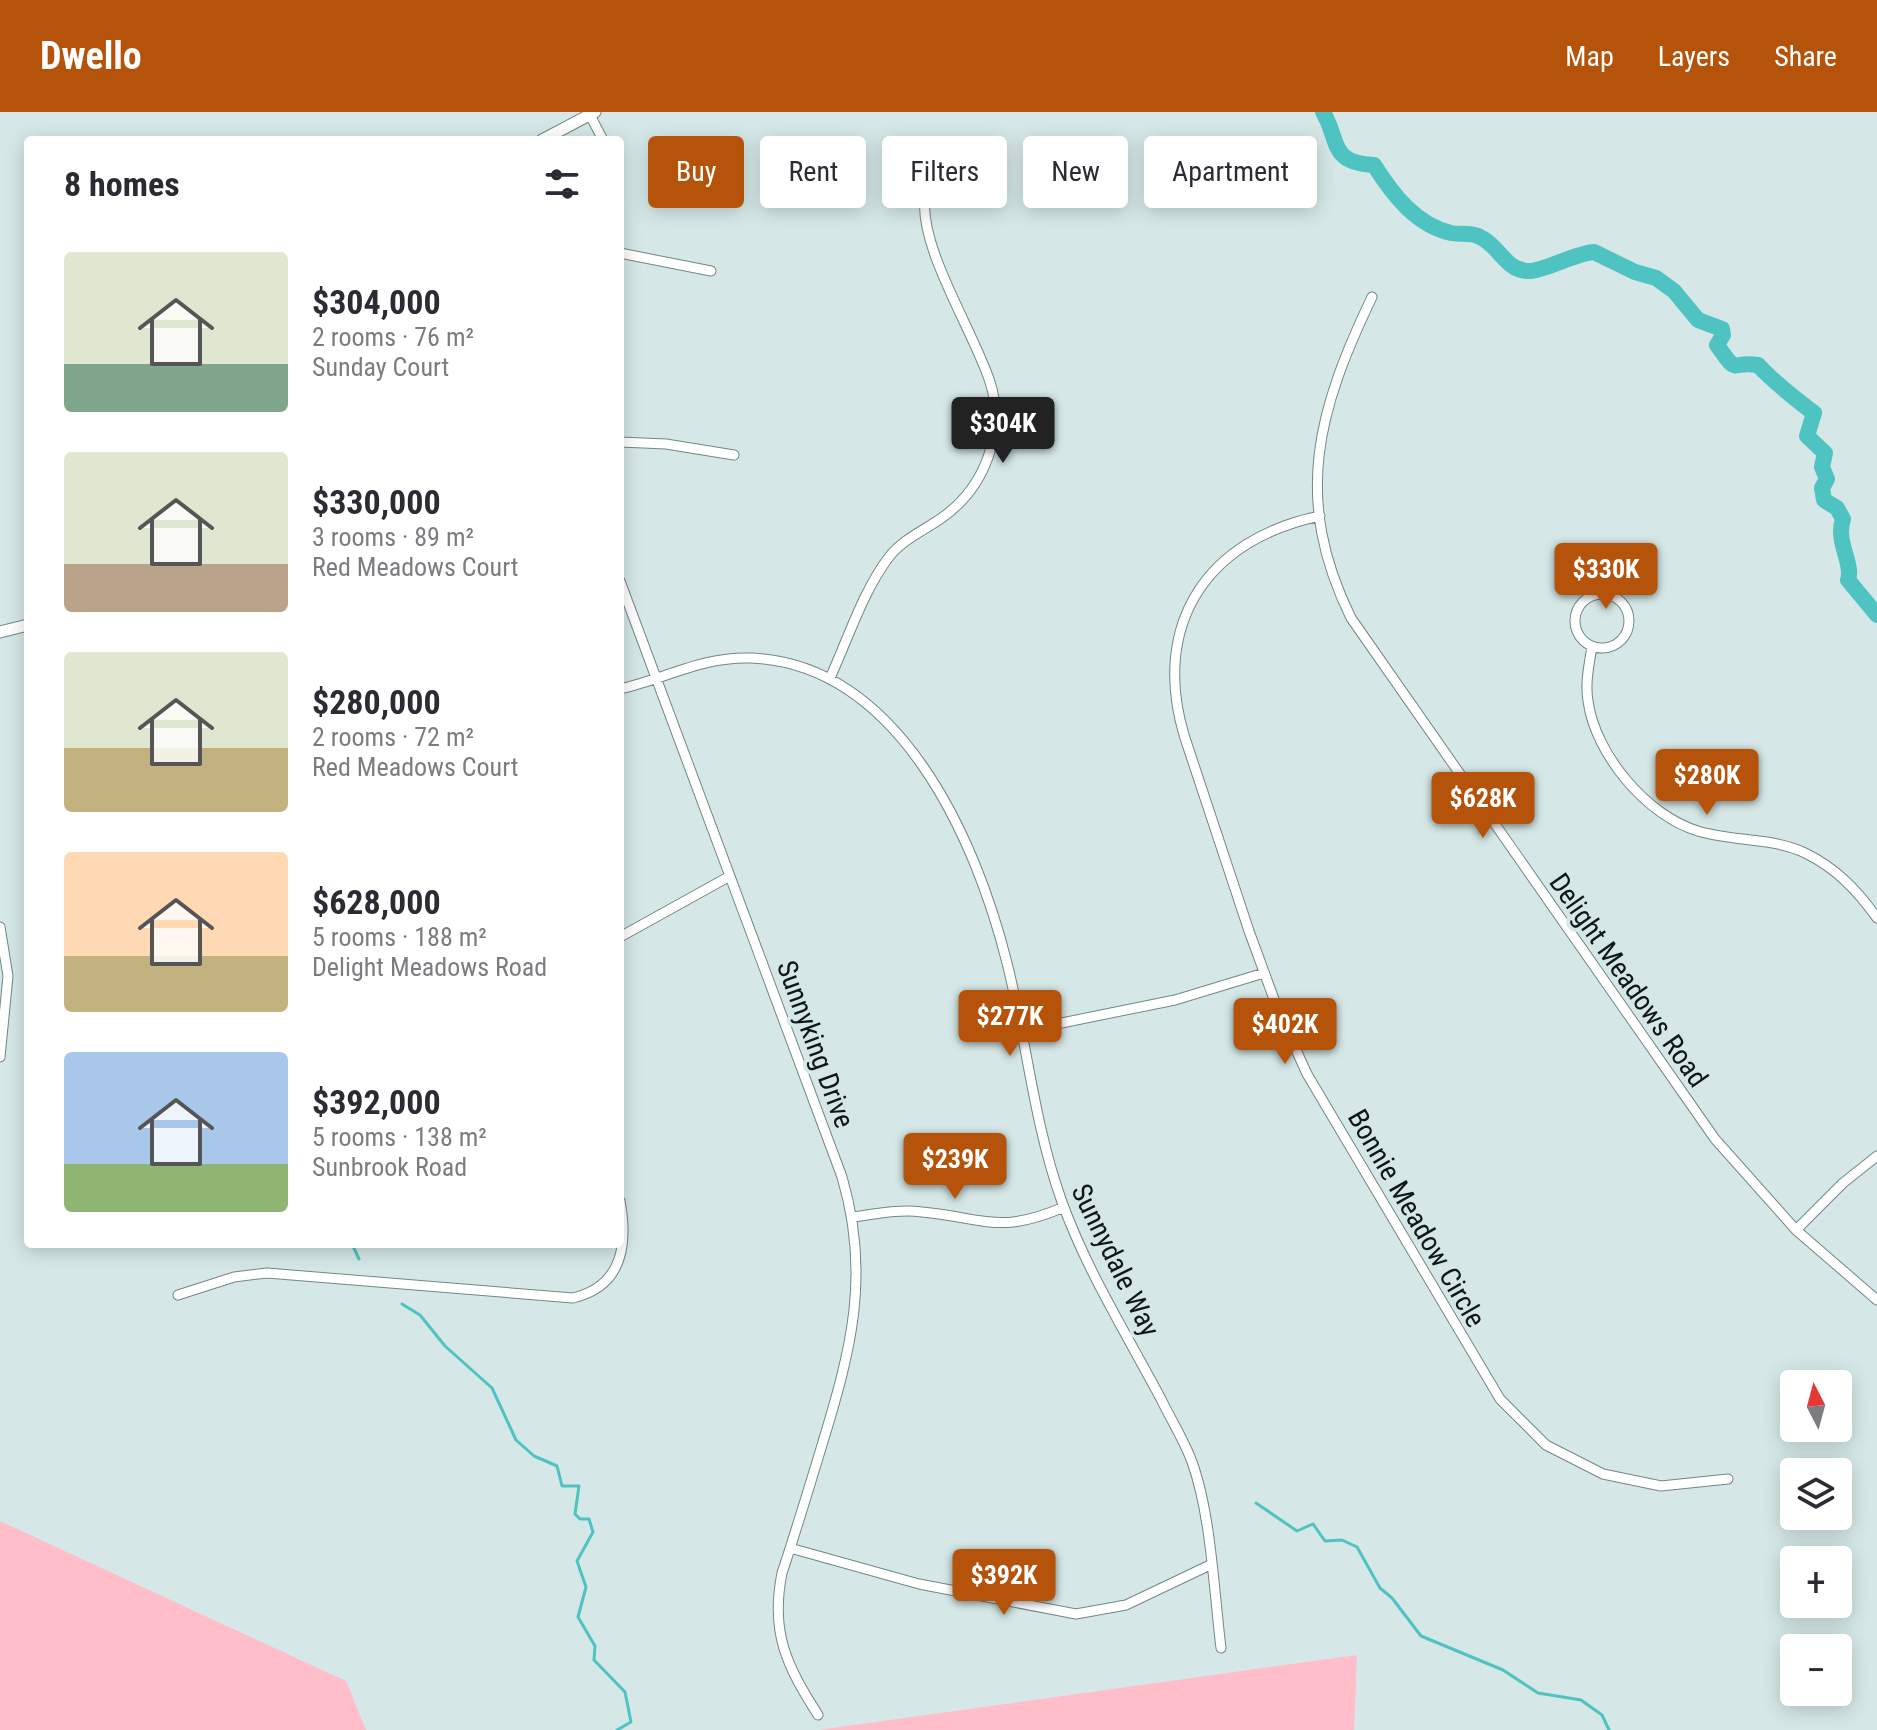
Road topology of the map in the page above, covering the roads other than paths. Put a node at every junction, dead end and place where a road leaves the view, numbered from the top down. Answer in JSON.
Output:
{"nodes":[{"id":1,"x":593,"y":113,"type":"edge"},
{"id":2,"x":550,"y":136,"type":"edge"},
{"id":3,"x":602,"y":136,"type":"edge"},
{"id":4,"x":926,"y":208,"type":"edge"},
{"id":5,"x":624,"y":254,"type":"edge"},
{"id":6,"x":711,"y":271,"type":"dead end"},
{"id":7,"x":1372,"y":297,"type":"dead end"},
{"id":8,"x":624,"y":442,"type":"edge"},
{"id":9,"x":734,"y":455,"type":"dead end"},
{"id":10,"x":1320,"y":516,"type":"junction"},
{"id":11,"x":624,"y":591,"type":"edge"},
{"id":12,"x":24,"y":626,"type":"edge"},
{"id":13,"x":0,"y":632,"type":"edge"},
{"id":14,"x":1592,"y":647,"type":"junction"},
{"id":15,"x":657,"y":678,"type":"junction"},
{"id":16,"x":830,"y":678,"type":"junction"},
{"id":17,"x":624,"y":688,"type":"edge"},
{"id":18,"x":730,"y":876,"type":"junction"},
{"id":19,"x":1877,"y":918,"type":"edge"},
{"id":20,"x":0,"y":927,"type":"edge"},
{"id":21,"x":624,"y":935,"type":"edge"},
{"id":22,"x":1264,"y":973,"type":"junction"},
{"id":23,"x":1022,"y":1031,"type":"junction"},
{"id":24,"x":0,"y":1057,"type":"edge"},
{"id":25,"x":1877,"y":1156,"type":"edge"},
{"id":26,"x":1064,"y":1207,"type":"junction"},
{"id":27,"x":853,"y":1217,"type":"junction"},
{"id":28,"x":1796,"y":1230,"type":"junction"},
{"id":29,"x":623,"y":1248,"type":"edge"},
{"id":30,"x":178,"y":1295,"type":"dead end"},
{"id":31,"x":1877,"y":1300,"type":"edge"},
{"id":32,"x":1728,"y":1479,"type":"dead end"},
{"id":33,"x":790,"y":1548,"type":"junction"},
{"id":34,"x":1210,"y":1565,"type":"junction"},
{"id":35,"x":1221,"y":1648,"type":"dead end"},
{"id":36,"x":818,"y":1715,"type":"dead end"}],
"edges":[{"from":1,"to":2,"type":"street"},
{"from":1,"to":3,"type":"street"},
{"from":4,"to":16,"type":"street"},
{"from":5,"to":6,"type":"street"},
{"from":7,"to":10,"type":"street","name":"Delight Meadows Road"},
{"from":8,"to":9,"type":"street"},
{"from":10,"to":22,"type":"street","name":"Bonnie Meadow Circle"},
{"from":10,"to":28,"type":"street","name":"Delight Meadows Road"},
{"from":11,"to":15,"type":"street","name":"Sunnyking Drive"},
{"from":12,"to":13,"type":"street"},
{"from":14,"to":14,"type":"street"},
{"from":14,"to":19,"type":"street"},
{"from":15,"to":16,"type":"street","name":"Sunnydale Way"},
{"from":15,"to":17,"type":"street","name":"Sunnydale Way"},
{"from":15,"to":18,"type":"street","name":"Sunnyking Drive"},
{"from":16,"to":23,"type":"street","name":"Sunnydale Way"},
{"from":18,"to":21,"type":"street"},
{"from":18,"to":27,"type":"street","name":"Sunnyking Drive"},
{"from":20,"to":24,"type":"street"},
{"from":22,"to":23,"type":"street"},
{"from":22,"to":32,"type":"street","name":"Bonnie Meadow Circle"},
{"from":23,"to":26,"type":"street","name":"Sunnydale Way"},
{"from":25,"to":28,"type":"street"},
{"from":26,"to":27,"type":"street"},
{"from":26,"to":34,"type":"street","name":"Sunnydale Way"},
{"from":27,"to":33,"type":"street","name":"Sunnyking Drive"},
{"from":28,"to":31,"type":"street","name":"Delight Meadows Road"},
{"from":29,"to":30,"type":"street"},
{"from":33,"to":34,"type":"street"},
{"from":33,"to":36,"type":"street","name":"Sunnyking Drive"},
{"from":34,"to":35,"type":"street","name":"Sunnydale Way"}]}
